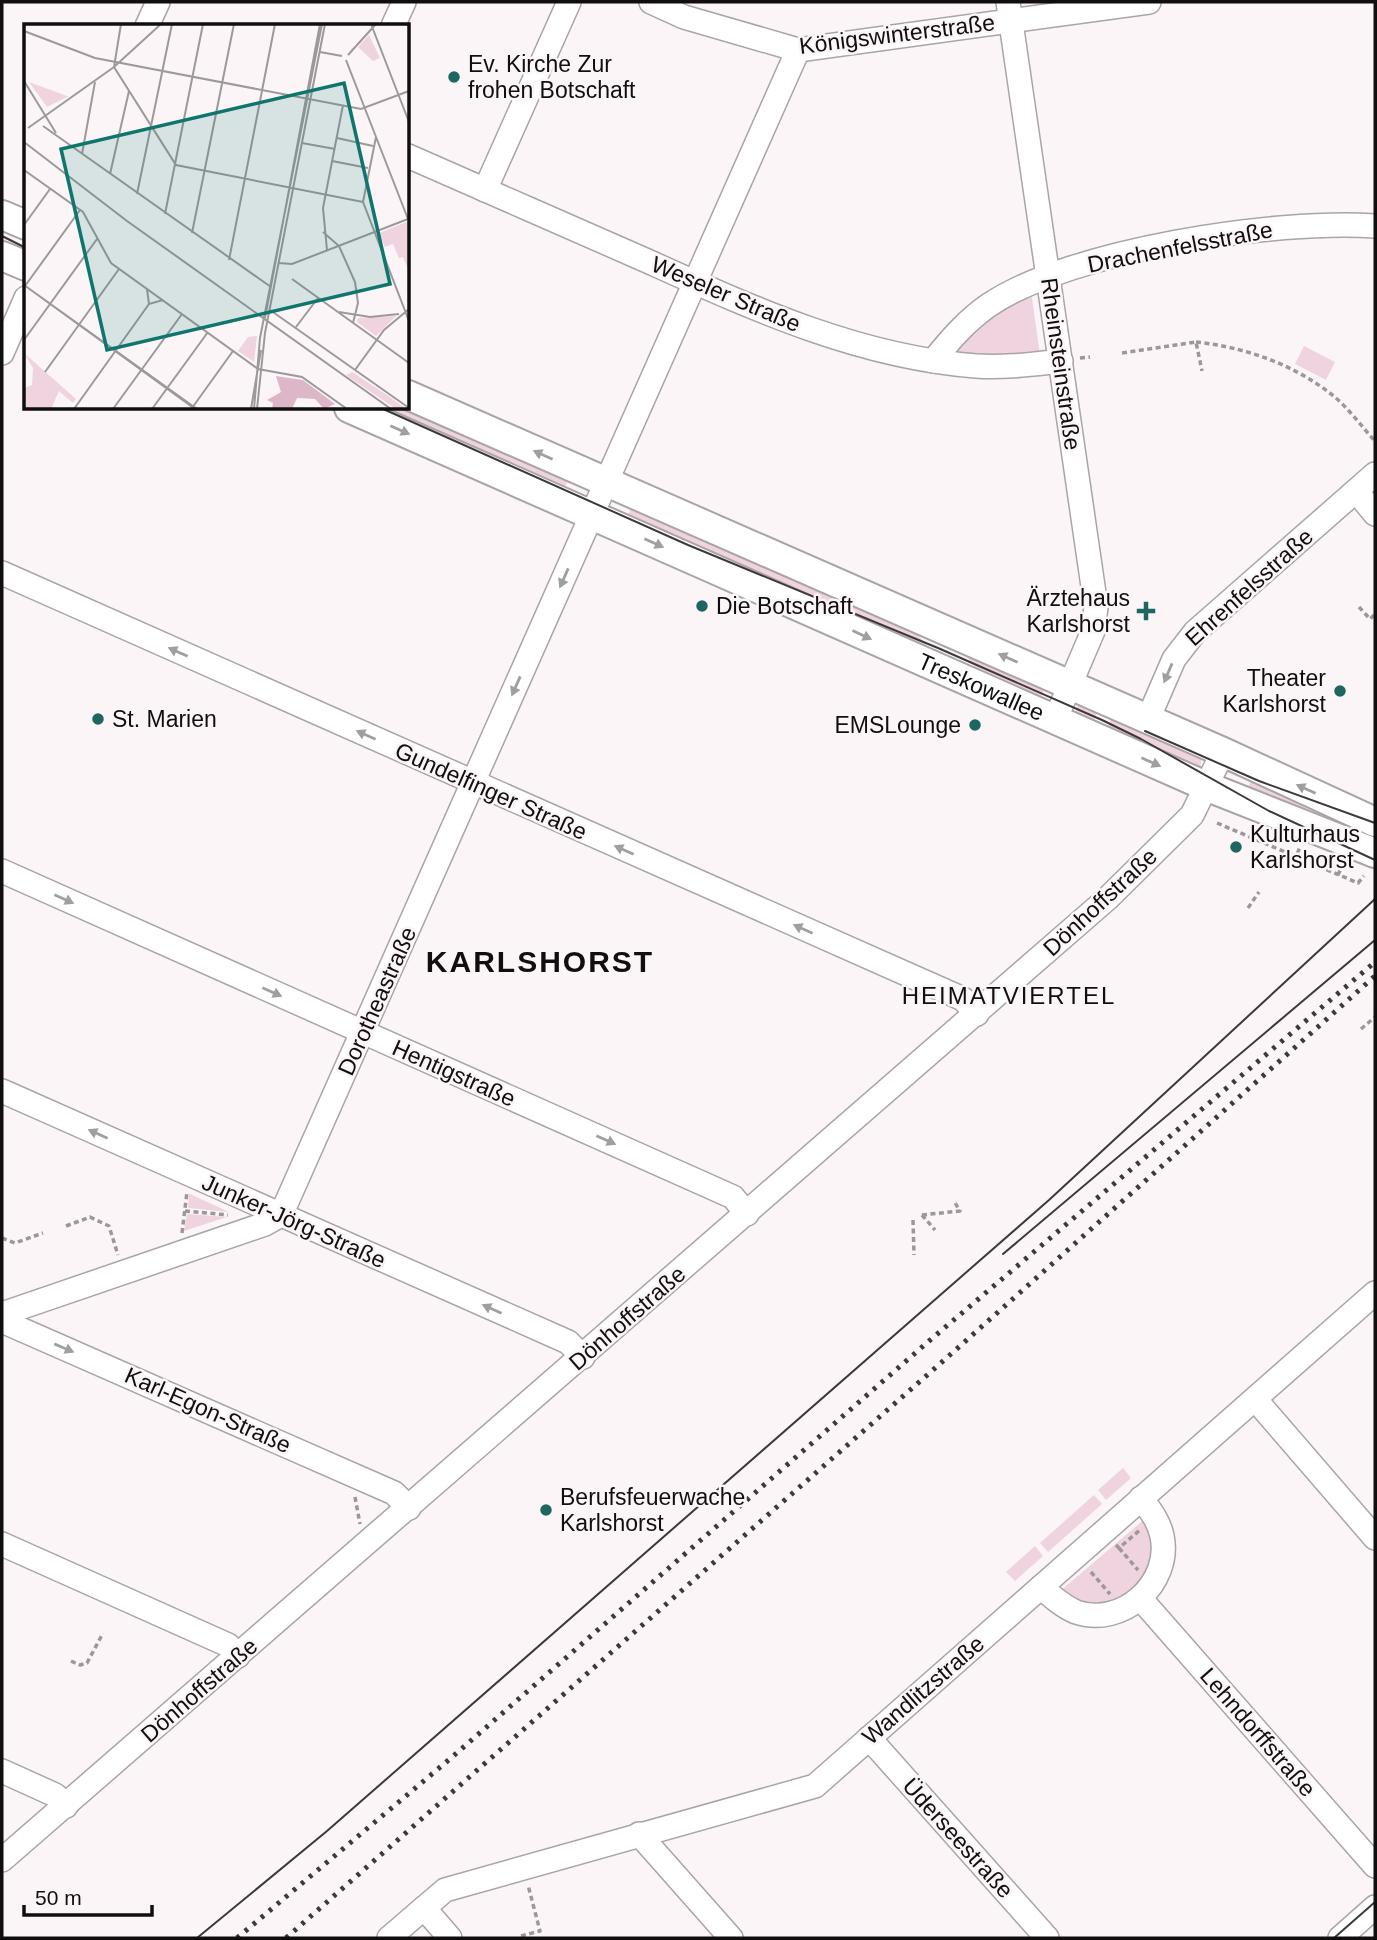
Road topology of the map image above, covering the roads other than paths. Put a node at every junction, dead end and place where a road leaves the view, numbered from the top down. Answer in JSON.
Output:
{"nodes":[{"id":1,"x":158,"y":2,"type":"edge"},
{"id":2,"x":404,"y":2,"type":"edge"},
{"id":3,"x":569,"y":2,"type":"edge"},
{"id":4,"x":651,"y":2,"type":"edge"},
{"id":5,"x":1149,"y":2,"type":"edge"},
{"id":6,"x":1009,"y":11,"type":"edge"},
{"id":7,"x":148,"y":24,"type":"edge"},
{"id":8,"x":394,"y":24,"type":"edge"},
{"id":9,"x":797,"y":50,"type":"junction"},
{"id":10,"x":410,"y":163,"type":"edge"},
{"id":11,"x":485,"y":190,"type":"junction"},
{"id":12,"x":2,"y":215,"type":"edge"},
{"id":13,"x":24,"y":225,"type":"edge"},
{"id":14,"x":1375,"y":226,"type":"edge"},
{"id":15,"x":2,"y":256,"type":"edge"},
{"id":16,"x":24,"y":265,"type":"edge"},
{"id":17,"x":1048,"y":274,"type":"junction"},
{"id":18,"x":695,"y":282,"type":"junction"},
{"id":19,"x":24,"y":303,"type":"edge"},
{"id":20,"x":2,"y":353,"type":"edge"},
{"id":21,"x":933,"y":361,"type":"junction"},
{"id":22,"x":1061,"y":361,"type":"junction"},
{"id":23,"x":410,"y":396,"type":"edge"},
{"id":24,"x":354,"y":410,"type":"edge"},
{"id":25,"x":1375,"y":474,"type":"edge"},
{"id":26,"x":606,"y":483,"type":"junction"},
{"id":27,"x":1356,"y":491,"type":"junction"},
{"id":28,"x":1375,"y":514,"type":"edge"},
{"id":29,"x":592,"y":515,"type":"junction"},
{"id":30,"x":2,"y":573,"type":"edge"},
{"id":31,"x":1071,"y":685,"type":"junction"},
{"id":32,"x":1148,"y":719,"type":"junction"},
{"id":33,"x":1055,"y":720,"type":"junction"},
{"id":34,"x":1223,"y":752,"type":"junction"},
{"id":35,"x":473,"y":783,"type":"junction"},
{"id":36,"x":1208,"y":787,"type":"junction"},
{"id":37,"x":1373,"y":817,"type":"edge"},
{"id":38,"x":1343,"y":853,"type":"junction"},
{"id":39,"x":1370,"y":865,"type":"edge"},
{"id":40,"x":2,"y":872,"type":"edge"},
{"id":41,"x":977,"y":1014,"type":"junction"},
{"id":42,"x":363,"y":1033,"type":"junction"},
{"id":43,"x":2,"y":1091,"type":"edge"},
{"id":44,"x":747,"y":1214,"type":"junction"},
{"id":45,"x":281,"y":1216,"type":"junction"},
{"id":46,"x":1375,"y":1293,"type":"edge"},
{"id":47,"x":2,"y":1314,"type":"edge"},
{"id":48,"x":2,"y":1321,"type":"edge"},
{"id":49,"x":583,"y":1357,"type":"junction"},
{"id":50,"x":1255,"y":1399,"type":"junction"},
{"id":51,"x":1141,"y":1499,"type":"junction"},
{"id":52,"x":409,"y":1508,"type":"junction"},
{"id":53,"x":1375,"y":1538,"type":"edge"},
{"id":54,"x":2,"y":1544,"type":"edge"},
{"id":55,"x":1041,"y":1587,"type":"junction"},
{"id":56,"x":1140,"y":1598,"type":"junction"},
{"id":57,"x":238,"y":1656,"type":"junction"},
{"id":58,"x":869,"y":1738,"type":"junction"},
{"id":59,"x":2,"y":1771,"type":"edge"},
{"id":60,"x":66,"y":1807,"type":"junction"},
{"id":61,"x":639,"y":1834,"type":"junction"},
{"id":62,"x":2,"y":1860,"type":"edge"},
{"id":63,"x":1375,"y":1866,"type":"edge"},
{"id":64,"x":1375,"y":1907,"type":"edge"},
{"id":65,"x":424,"y":1908,"type":"junction"},
{"id":66,"x":390,"y":1938,"type":"edge"},
{"id":67,"x":450,"y":1938,"type":"edge"},
{"id":68,"x":731,"y":1938,"type":"edge"},
{"id":69,"x":1047,"y":1938,"type":"edge"},
{"id":70,"x":1340,"y":1938,"type":"edge"}],
"edges":[{"from":1,"to":7,"type":"street"},
{"from":2,"to":8,"type":"street"},
{"from":3,"to":11,"type":"street"},
{"from":4,"to":9,"type":"street","name":"Königswinterstraße"},
{"from":5,"to":6,"type":"street","name":"Königswinterstraße"},
{"from":6,"to":9,"type":"street","name":"Königswinterstraße"},
{"from":6,"to":17,"type":"street","name":"Rheinsteinstraße"},
{"from":9,"to":18,"type":"street"},
{"from":10,"to":11,"type":"street","name":"Weseler Straße"},
{"from":11,"to":18,"type":"street","name":"Weseler Straße"},
{"from":12,"to":13,"type":"main road"},
{"from":14,"to":17,"type":"street","name":"Drachenfelsstraße"},
{"from":15,"to":16,"type":"main road"},
{"from":17,"to":21,"type":"street","name":"Drachenfelsstraße"},
{"from":17,"to":22,"type":"street","name":"Rheinsteinstraße"},
{"from":18,"to":21,"type":"street","name":"Weseler Straße"},
{"from":18,"to":26,"type":"street"},
{"from":19,"to":20,"type":"street"},
{"from":21,"to":22,"type":"street","name":"Weseler Straße"},
{"from":22,"to":31,"type":"street","name":"Rheinsteinstraße"},
{"from":26,"to":23,"type":"main road","name":"Treskowallee","one_way":true},
{"from":24,"to":29,"type":"main road","name":"Treskowallee","one_way":true},
{"from":25,"to":27,"type":"street","name":"Ehrenfelsstraße"},
{"from":26,"to":29,"type":"street"},
{"from":31,"to":26,"type":"main road","name":"Treskowallee","one_way":true},
{"from":27,"to":28,"type":"street"},
{"from":27,"to":32,"type":"street","name":"Ehrenfelsstraße","one_way":true},
{"from":29,"to":33,"type":"main road","name":"Treskowallee","one_way":true},
{"from":29,"to":35,"type":"street","name":"Dorotheastraße","one_way":true},
{"from":35,"to":30,"type":"street","name":"Gundelfinger Straße","one_way":true},
{"from":31,"to":32,"type":"main road","name":"Treskowallee"},
{"from":31,"to":33,"type":"street","name":"Rheinsteinstraße"},
{"from":32,"to":34,"type":"main road","name":"Treskowallee"},
{"from":33,"to":36,"type":"main road","name":"Treskowallee","one_way":true},
{"from":34,"to":36,"type":"street","name":"Dönhoffstraße"},
{"from":37,"to":34,"type":"main road","name":"Treskowallee","one_way":true},
{"from":41,"to":35,"type":"street","name":"Gundelfinger Straße","one_way":true},
{"from":35,"to":42,"type":"street","name":"Dorotheastraße"},
{"from":36,"to":38,"type":"main road","name":"Treskowallee"},
{"from":36,"to":41,"type":"street","name":"Dönhoffstraße"},
{"from":37,"to":38,"type":"street"},
{"from":38,"to":39,"type":"main road","name":"Treskowallee"},
{"from":40,"to":42,"type":"street","name":"Hentigstraße","one_way":true},
{"from":41,"to":44,"type":"street","name":"Dönhoffstraße"},
{"from":42,"to":44,"type":"street","name":"Hentigstraße","one_way":true},
{"from":42,"to":45,"type":"street","name":"Dorotheastraße"},
{"from":45,"to":43,"type":"street","name":"Junker-Jörg-Straße","one_way":true},
{"from":44,"to":49,"type":"street","name":"Dönhoffstraße"},
{"from":45,"to":47,"type":"street"},
{"from":49,"to":45,"type":"street","name":"Junker-Jörg-Straße","one_way":true},
{"from":46,"to":50,"type":"street","name":"Wandlitzstraße"},
{"from":48,"to":52,"type":"street","name":"Karl-Egon-Straße","one_way":true},
{"from":49,"to":52,"type":"street","name":"Dönhoffstraße"},
{"from":50,"to":51,"type":"street","name":"Wandlitzstraße"},
{"from":50,"to":53,"type":"street"},
{"from":51,"to":55,"type":"street","name":"Wandlitzstraße"},
{"from":51,"to":56,"type":"street"},
{"from":52,"to":57,"type":"street","name":"Dönhoffstraße"},
{"from":54,"to":57,"type":"street"},
{"from":55,"to":56,"type":"street"},
{"from":55,"to":58,"type":"street","name":"Wandlitzstraße"},
{"from":56,"to":63,"type":"street","name":"Lehndorffstraße"},
{"from":57,"to":60,"type":"street","name":"Dönhoffstraße"},
{"from":58,"to":61,"type":"street","name":"Wandlitzstraße"},
{"from":58,"to":69,"type":"street","name":"Üderseestraße"},
{"from":59,"to":60,"type":"street"},
{"from":60,"to":62,"type":"street","name":"Dönhoffstraße"},
{"from":61,"to":65,"type":"street","name":"Wandlitzstraße"},
{"from":61,"to":68,"type":"street"},
{"from":64,"to":70,"type":"street"},
{"from":65,"to":66,"type":"street","name":"Wandlitzstraße"},
{"from":65,"to":67,"type":"street"}]}
